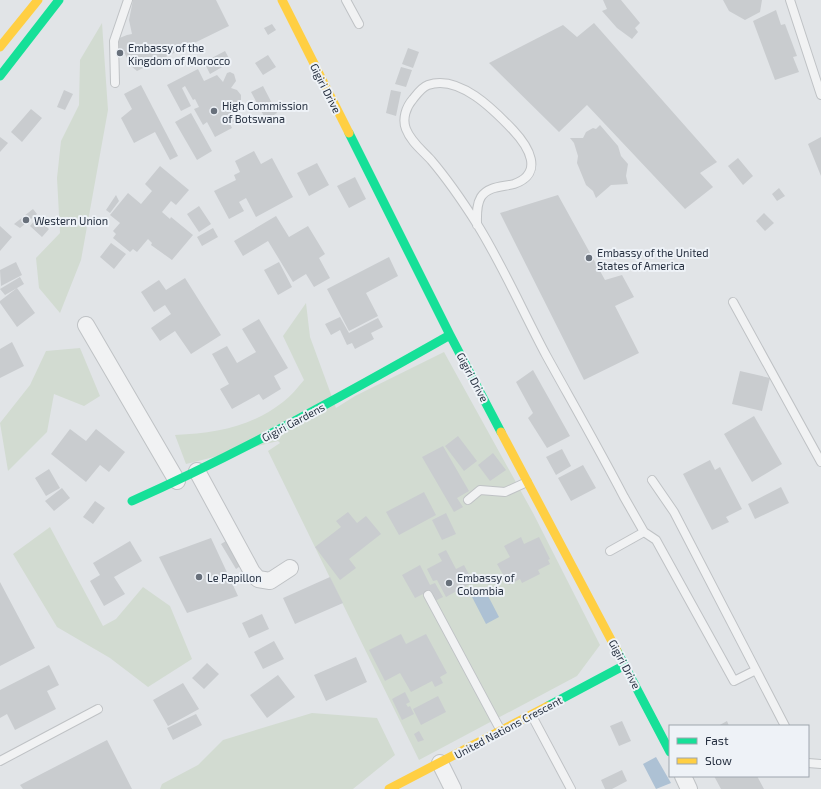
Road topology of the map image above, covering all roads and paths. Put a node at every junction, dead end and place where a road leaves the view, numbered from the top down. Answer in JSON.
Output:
{"nodes":[{"id":1,"x":38,"y":0,"type":"edge"},
{"id":2,"x":59,"y":0,"type":"edge"},
{"id":3,"x":128,"y":0,"type":"edge"},
{"id":4,"x":282,"y":0,"type":"edge"},
{"id":5,"x":346,"y":0,"type":"edge"},
{"id":6,"x":790,"y":0,"type":"edge"},
{"id":7,"x":359,"y":24,"type":"dead end"},
{"id":8,"x":0,"y":47,"type":"edge"},
{"id":9,"x":0,"y":76,"type":"edge"},
{"id":10,"x":115,"y":83,"type":"dead end"},
{"id":11,"x":821,"y":95,"type":"edge"},
{"id":12,"x":477,"y":225,"type":"junction"},
{"id":13,"x":733,"y":302,"type":"dead end"},
{"id":14,"x":86,"y":325,"type":"dead end"},
{"id":15,"x":450,"y":334,"type":"junction"},
{"id":16,"x":821,"y":462,"type":"edge"},
{"id":17,"x":197,"y":471,"type":"junction"},
{"id":18,"x":652,"y":480,"type":"dead end"},
{"id":19,"x":177,"y":481,"type":"junction"},
{"id":20,"x":528,"y":482,"type":"junction"},
{"id":21,"x":132,"y":500,"type":"dead end"},
{"id":22,"x":468,"y":500,"type":"dead end"},
{"id":23,"x":644,"y":532,"type":"junction"},
{"id":24,"x":610,"y":551,"type":"dead end"},
{"id":25,"x":290,"y":568,"type":"dead end"},
{"id":26,"x":428,"y":595,"type":"dead end"},
{"id":27,"x":625,"y":665,"type":"junction"},
{"id":28,"x":756,"y":670,"type":"junction"},
{"id":29,"x":98,"y":709,"type":"dead end"},
{"id":30,"x":532,"y":715,"type":"junction"},
{"id":31,"x":784,"y":725,"type":"edge"},
{"id":32,"x":501,"y":732,"type":"junction"},
{"id":33,"x":669,"y":750,"type":"edge"},
{"id":34,"x":0,"y":761,"type":"edge"},
{"id":35,"x":440,"y":763,"type":"junction"},
{"id":36,"x":809,"y":763,"type":"edge"},
{"id":37,"x":821,"y":764,"type":"edge"},
{"id":38,"x":683,"y":777,"type":"edge"},
{"id":39,"x":389,"y":789,"type":"edge"},
{"id":40,"x":453,"y":789,"type":"edge"},
{"id":41,"x":571,"y":789,"type":"edge"},
{"id":42,"x":689,"y":789,"type":"edge"}],
"edges":[{"from":1,"to":8,"type":"street"},
{"from":2,"to":9,"type":"street"},
{"from":3,"to":10,"type":"lane"},
{"from":4,"to":15,"type":"street","name":"Gigiri Drive"},
{"from":5,"to":7,"type":"lane"},
{"from":6,"to":11,"type":"lane"},
{"from":12,"to":12,"type":"lane"},
{"from":12,"to":23,"type":"lane"},
{"from":13,"to":16,"type":"lane"},
{"from":14,"to":19,"type":"street"},
{"from":15,"to":17,"type":"street","name":"Gigiri Gardens"},
{"from":15,"to":20,"type":"street","name":"Gigiri Drive"},
{"from":17,"to":19,"type":"street","name":"Gigiri Gardens"},
{"from":17,"to":25,"type":"street"},
{"from":18,"to":28,"type":"lane"},
{"from":19,"to":21,"type":"street","name":"Gigiri Gardens"},
{"from":20,"to":22,"type":"lane"},
{"from":20,"to":27,"type":"street","name":"Gigiri Drive"},
{"from":23,"to":24,"type":"lane"},
{"from":23,"to":28,"type":"lane"},
{"from":26,"to":32,"type":"lane"},
{"from":27,"to":30,"type":"street","name":"United Nations Crescent"},
{"from":27,"to":33,"type":"street","name":"Gigiri Drive"},
{"from":28,"to":31,"type":"lane"},
{"from":29,"to":34,"type":"lane"},
{"from":30,"to":32,"type":"street","name":"United Nations Crescent"},
{"from":30,"to":41,"type":"lane"},
{"from":32,"to":35,"type":"street","name":"United Nations Crescent"},
{"from":35,"to":39,"type":"street","name":"United Nations Crescent"},
{"from":35,"to":40,"type":"street"},
{"from":36,"to":37,"type":"lane"},
{"from":38,"to":42,"type":"street"}]}
